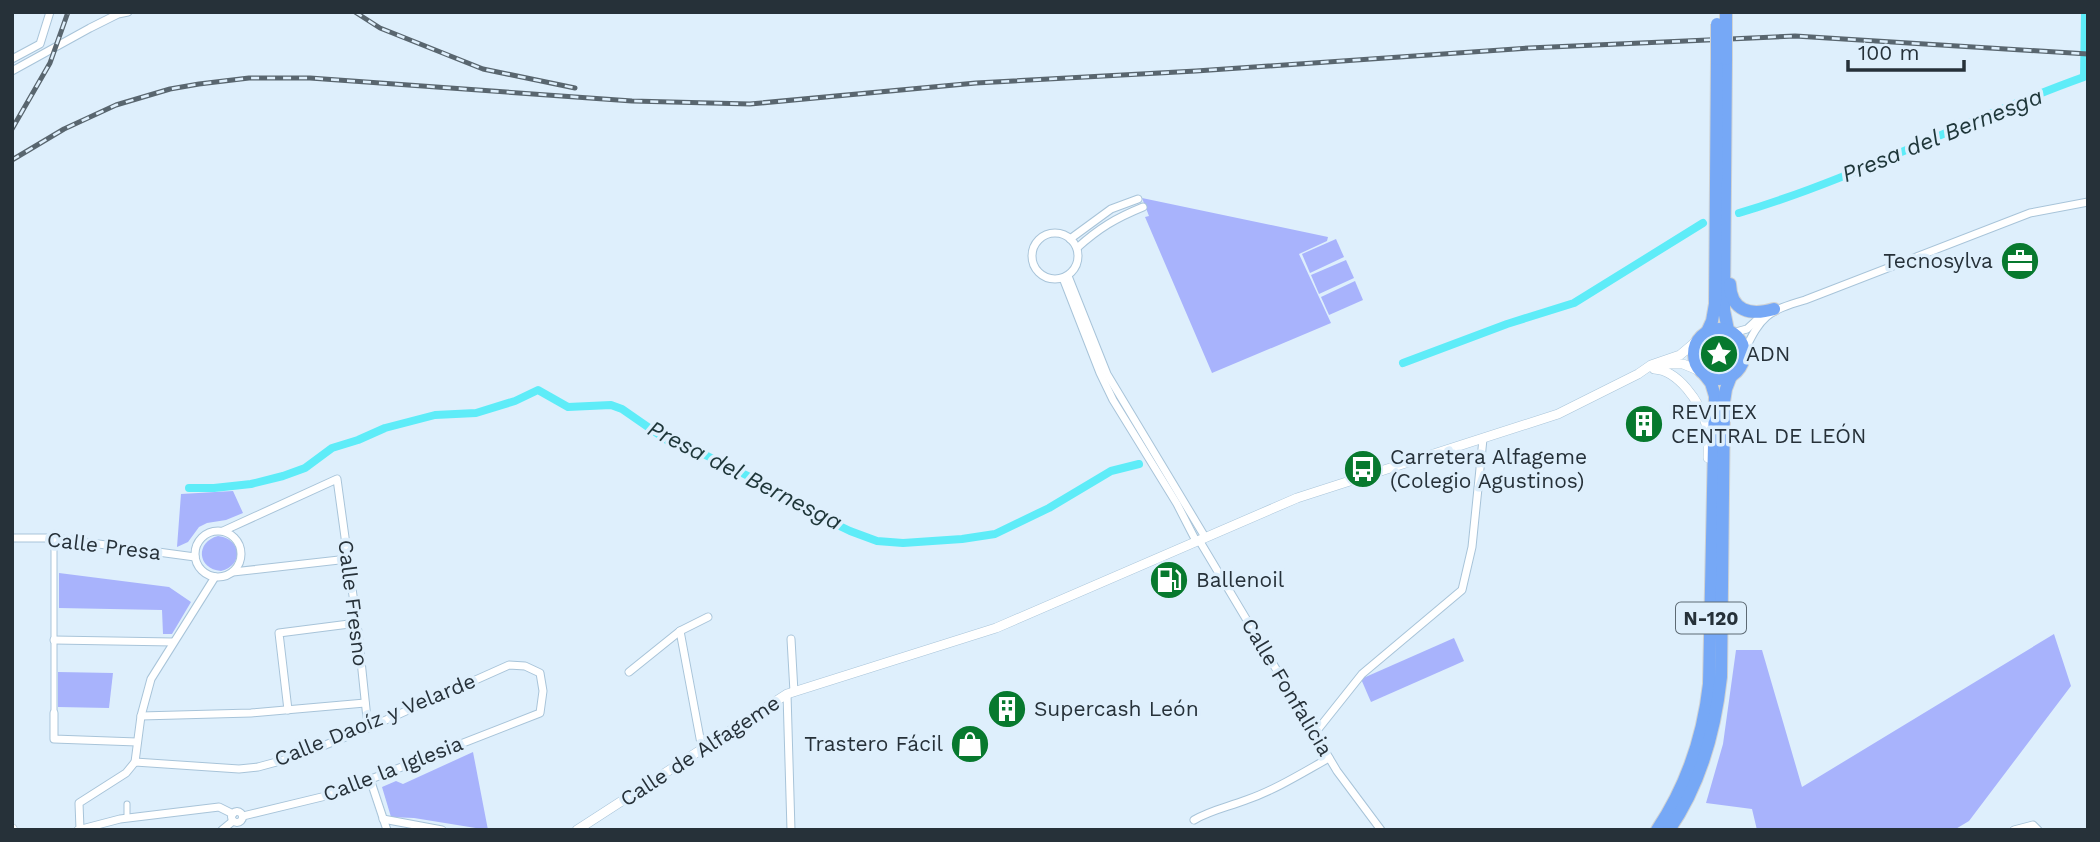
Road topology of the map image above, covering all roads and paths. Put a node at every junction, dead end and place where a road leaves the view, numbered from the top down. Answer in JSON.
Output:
{"nodes":[{"id":1,"x":50,"y":12,"type":"edge"},
{"id":2,"x":128,"y":12,"type":"edge"},
{"id":3,"x":1722,"y":18,"type":"edge"},
{"id":4,"x":1721,"y":59,"type":"junction"},
{"id":5,"x":12,"y":60,"type":"edge"},
{"id":6,"x":12,"y":71,"type":"edge"},
{"id":7,"x":1726,"y":119,"type":"junction"},
{"id":8,"x":1138,"y":199,"type":"dead end"},
{"id":9,"x":2088,"y":202,"type":"edge"},
{"id":10,"x":1143,"y":208,"type":"dead end"},
{"id":11,"x":1070,"y":239,"type":"junction"},
{"id":12,"x":1077,"y":248,"type":"junction"},
{"id":13,"x":1065,"y":277,"type":"junction"},
{"id":14,"x":1769,"y":310,"type":"junction"},
{"id":15,"x":1730,"y":331,"type":"junction"},
{"id":16,"x":1703,"y":336,"type":"junction"},
{"id":17,"x":1744,"y":352,"type":"junction"},
{"id":18,"x":1654,"y":369,"type":"junction"},
{"id":19,"x":1702,"y":373,"type":"junction"},
{"id":20,"x":1638,"y":374,"type":"junction"},
{"id":21,"x":1731,"y":376,"type":"junction"},
{"id":22,"x":1483,"y":439,"type":"junction"},
{"id":23,"x":223,"y":531,"type":"junction"},
{"id":24,"x":12,"y":538,"type":"edge"},
{"id":25,"x":54,"y":538,"type":"junction"},
{"id":26,"x":1200,"y":540,"type":"junction"},
{"id":27,"x":195,"y":556,"type":"junction"},
{"id":28,"x":348,"y":559,"type":"junction"},
{"id":29,"x":1712,"y":563,"type":"junction"},
{"id":30,"x":232,"y":573,"type":"junction"},
{"id":31,"x":215,"y":577,"type":"junction"},
{"id":32,"x":708,"y":617,"type":"dead end"},
{"id":33,"x":357,"y":623,"type":"junction"},
{"id":34,"x":680,"y":631,"type":"junction"},
{"id":35,"x":791,"y":639,"type":"dead end"},
{"id":36,"x":54,"y":640,"type":"junction"},
{"id":37,"x":173,"y":642,"type":"junction"},
{"id":38,"x":629,"y":672,"type":"dead end"},
{"id":39,"x":790,"y":693,"type":"junction"},
{"id":40,"x":365,"y":703,"type":"junction"},
{"id":41,"x":288,"y":710,"type":"junction"},
{"id":42,"x":54,"y":713,"type":"joint"},
{"id":43,"x":540,"y":713,"type":"joint"},
{"id":44,"x":141,"y":716,"type":"junction"},
{"id":45,"x":368,"y":728,"type":"junction"},
{"id":46,"x":1315,"y":733,"type":"junction"},
{"id":47,"x":138,"y":742,"type":"junction"},
{"id":48,"x":702,"y":749,"type":"junction"},
{"id":49,"x":1329,"y":758,"type":"junction"},
{"id":50,"x":135,"y":762,"type":"junction"},
{"id":51,"x":370,"y":779,"type":"junction"},
{"id":52,"x":127,"y":804,"type":"dead end"},
{"id":53,"x":124,"y":819,"type":"junction"},
{"id":54,"x":237,"y":820,"type":"edge"},
{"id":55,"x":383,"y":820,"type":"junction"},
{"id":56,"x":1194,"y":820,"type":"dead end"},
{"id":57,"x":2037,"y":828,"type":"edge"},
{"id":58,"x":79,"y":829,"type":"edge"},
{"id":59,"x":122,"y":830,"type":"edge"},
{"id":60,"x":222,"y":830,"type":"edge"},
{"id":61,"x":387,"y":830,"type":"edge"},
{"id":62,"x":442,"y":830,"type":"edge"},
{"id":63,"x":577,"y":830,"type":"edge"},
{"id":64,"x":791,"y":830,"type":"edge"},
{"id":65,"x":1381,"y":830,"type":"edge"},
{"id":66,"x":1657,"y":830,"type":"edge"},
{"id":67,"x":1669,"y":830,"type":"edge"},
{"id":68,"x":2014,"y":830,"type":"edge"}],
"edges":[{"from":1,"to":5,"type":"street"},
{"from":2,"to":6,"type":"street"},
{"from":3,"to":4,"type":"highway","bridge":true},
{"from":4,"to":7,"type":"highway"},
{"from":4,"to":16,"type":"highway"},
{"from":7,"to":14,"type":"highway"},
{"from":7,"to":15,"type":"highway"},
{"from":8,"to":11,"type":"street"},
{"from":9,"to":14,"type":"street"},
{"from":10,"to":12,"type":"street"},
{"from":11,"to":12,"type":"street"},
{"from":11,"to":13,"type":"street"},
{"from":12,"to":13,"type":"street"},
{"from":13,"to":26,"type":"street","name":"Calle Fonfalicia"},
{"from":14,"to":15,"type":"street"},
{"from":14,"to":17,"type":"street"},
{"from":15,"to":16,"type":"highway"},
{"from":15,"to":17,"type":"highway"},
{"from":16,"to":19,"type":"highway"},
{"from":16,"to":20,"type":"street"},
{"from":17,"to":21,"type":"highway"},
{"from":18,"to":19,"type":"street"},
{"from":18,"to":20,"type":"street"},
{"from":18,"to":29,"type":"street"},
{"from":19,"to":21,"type":"highway"},
{"from":19,"to":29,"type":"highway","number":"N-120"},
{"from":20,"to":22,"type":"street","name":"Calle de Alfageme"},
{"from":21,"to":67,"type":"highway","number":"N-120"},
{"from":22,"to":26,"type":"street","name":"Calle de Alfageme"},
{"from":22,"to":46,"type":"street"},
{"from":23,"to":27,"type":"street"},
{"from":23,"to":28,"type":"street","name":"Calle Fresno"},
{"from":23,"to":30,"type":"street"},
{"from":24,"to":25,"type":"street","name":"Calle Presa"},
{"from":25,"to":27,"type":"street","name":"Calle Presa"},
{"from":25,"to":36,"type":"street"},
{"from":26,"to":39,"type":"street","name":"Calle de Alfageme"},
{"from":26,"to":46,"type":"street","name":"Calle Fonfalicia"},
{"from":27,"to":31,"type":"street"},
{"from":28,"to":30,"type":"street"},
{"from":28,"to":33,"type":"street","name":"Calle Fresno"},
{"from":29,"to":66,"type":"highway","number":"N-120"},
{"from":30,"to":31,"type":"street"},
{"from":31,"to":37,"type":"street"},
{"from":32,"to":34,"type":"street"},
{"from":33,"to":40,"type":"street","name":"Calle Fresno"},
{"from":33,"to":41,"type":"street"},
{"from":34,"to":38,"type":"street"},
{"from":34,"to":48,"type":"street"},
{"from":35,"to":39,"type":"street"},
{"from":36,"to":37,"type":"street"},
{"from":36,"to":42,"type":"street"},
{"from":37,"to":44,"type":"street"},
{"from":39,"to":48,"type":"street","name":"Calle de Alfageme"},
{"from":39,"to":64,"type":"street"},
{"from":40,"to":41,"type":"street"},
{"from":40,"to":45,"type":"street","name":"Calle Fresno"},
{"from":41,"to":44,"type":"street"},
{"from":42,"to":47,"type":"street"},
{"from":43,"to":45,"type":"street","name":"Calle Daoíz y Velarde"},
{"from":43,"to":51,"type":"street","name":"Calle la Iglesia"},
{"from":44,"to":47,"type":"street"},
{"from":45,"to":50,"type":"street","name":"Calle Daoíz y Velarde"},
{"from":46,"to":49,"type":"street","name":"Calle Fonfalicia"},
{"from":47,"to":50,"type":"street"},
{"from":48,"to":63,"type":"street","name":"Calle de Alfageme"},
{"from":49,"to":56,"type":"street"},
{"from":49,"to":65,"type":"street","name":"Calle Fonfalicia"},
{"from":50,"to":58,"type":"street"},
{"from":51,"to":54,"type":"street","name":"Calle la Iglesia"},
{"from":51,"to":55,"type":"street"},
{"from":52,"to":53,"type":"street"},
{"from":53,"to":54,"type":"street"},
{"from":53,"to":58,"type":"street"},
{"from":53,"to":59,"type":"street"},
{"from":54,"to":60,"type":"street","name":"Calle la Iglesia"},
{"from":55,"to":61,"type":"street"},
{"from":55,"to":62,"type":"street"},
{"from":57,"to":68,"type":"street"}]}
